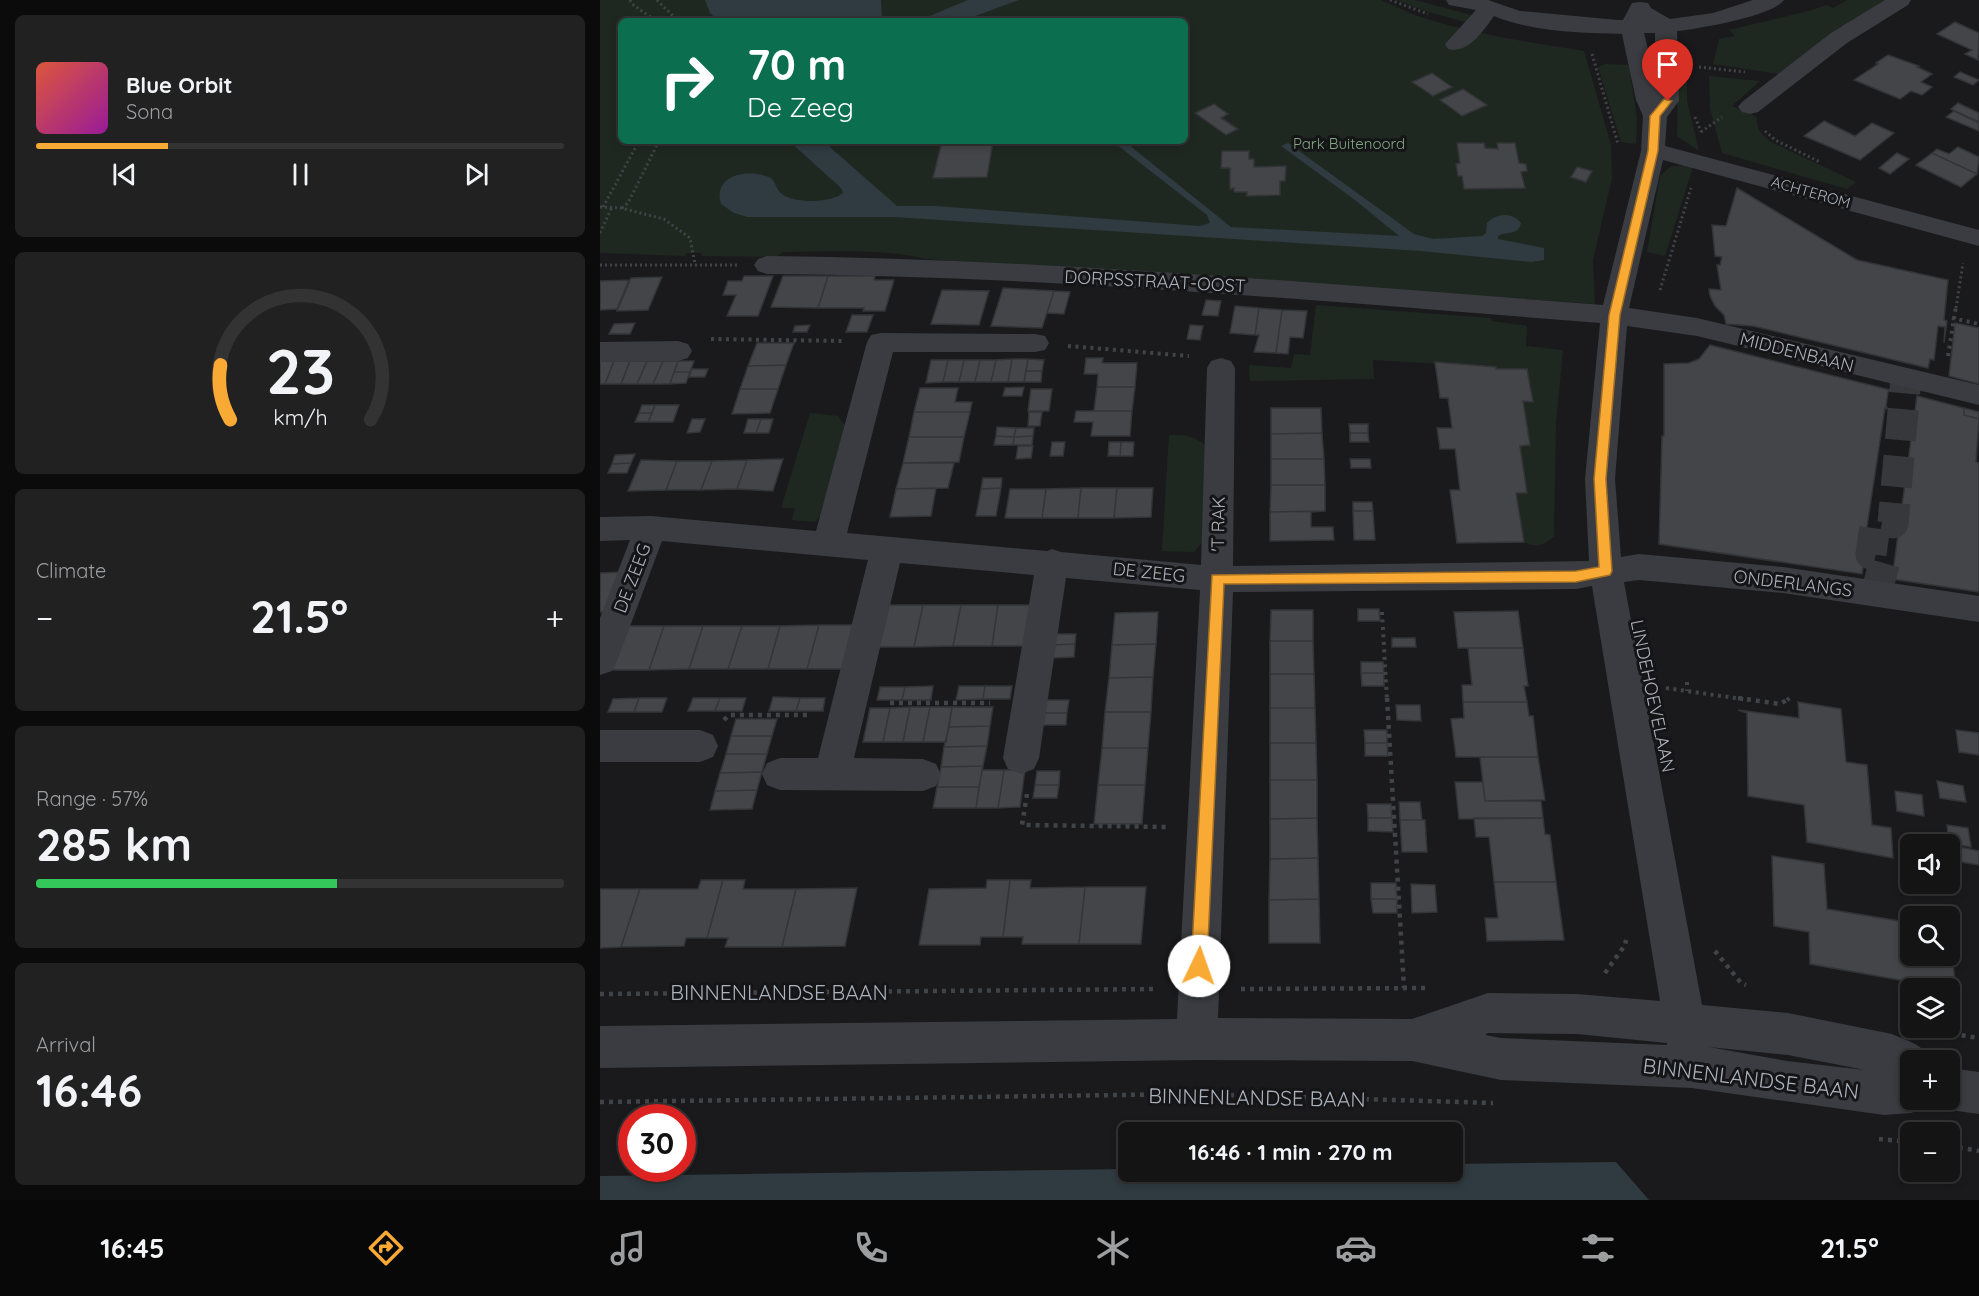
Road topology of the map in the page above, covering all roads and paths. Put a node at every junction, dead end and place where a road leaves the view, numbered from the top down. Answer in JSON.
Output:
{"nodes":[{"id":1,"x":630,"y":0,"type":"edge"},
{"id":2,"x":657,"y":0,"type":"edge"},
{"id":3,"x":1457,"y":0,"type":"edge"},
{"id":4,"x":1706,"y":0,"type":"edge"},
{"id":5,"x":1773,"y":0,"type":"edge"},
{"id":6,"x":1900,"y":0,"type":"edge"},
{"id":7,"x":1490,"y":7,"type":"junction"},
{"id":8,"x":1636,"y":17,"type":"junction"},
{"id":9,"x":652,"y":18,"type":"edge"},
{"id":10,"x":675,"y":18,"type":"edge"},
{"id":11,"x":1665,"y":25,"type":"junction"},
{"id":12,"x":1456,"y":45,"type":"dead end"},
{"id":13,"x":1750,"y":107,"type":"joint"},
{"id":14,"x":1655,"y":116,"type":"junction"},
{"id":15,"x":637,"y":144,"type":"edge"},
{"id":16,"x":658,"y":144,"type":"edge"},
{"id":17,"x":1653,"y":151,"type":"junction"},
{"id":18,"x":1699,"y":160,"type":"junction"},
{"id":19,"x":1825,"y":165,"type":"dead end"},
{"id":20,"x":602,"y":207,"type":"edge"},
{"id":21,"x":612,"y":207,"type":"junction"},
{"id":22,"x":621,"y":208,"type":"junction"},
{"id":23,"x":600,"y":233,"type":"edge"},
{"id":24,"x":1973,"y":237,"type":"edge"},
{"id":25,"x":695,"y":264,"type":"junction"},
{"id":26,"x":600,"y":265,"type":"edge"},
{"id":27,"x":767,"y":265,"type":"joint"},
{"id":28,"x":1614,"y":315,"type":"junction"},
{"id":29,"x":1651,"y":320,"type":"junction"},
{"id":30,"x":1952,"y":320,"type":"junction"},
{"id":31,"x":1979,"y":324,"type":"edge"},
{"id":32,"x":1950,"y":338,"type":"dead end"},
{"id":33,"x":881,"y":342,"type":"junction"},
{"id":34,"x":1035,"y":343,"type":"joint"},
{"id":35,"x":678,"y":351,"type":"joint"},
{"id":36,"x":600,"y":352,"type":"edge"},
{"id":37,"x":1221,"y":368,"type":"joint"},
{"id":38,"x":1979,"y":395,"type":"edge"},
{"id":39,"x":651,"y":528,"type":"junction"},
{"id":40,"x":600,"y":529,"type":"edge"},
{"id":41,"x":828,"y":545,"type":"junction"},
{"id":42,"x":888,"y":550,"type":"junction"},
{"id":43,"x":1052,"y":562,"type":"junction"},
{"id":44,"x":1606,"y":571,"type":"junction"},
{"id":45,"x":1380,"y":578,"type":"junction"},
{"id":46,"x":1217,"y":579,"type":"junction"},
{"id":47,"x":1979,"y":609,"type":"edge"},
{"id":48,"x":600,"y":661,"type":"edge"},
{"id":49,"x":1687,"y":682,"type":"dead end"},
{"id":50,"x":1660,"y":687,"type":"dead end"},
{"id":51,"x":1687,"y":691,"type":"junction"},
{"id":52,"x":1790,"y":698,"type":"dead end"},
{"id":53,"x":1030,"y":703,"type":"junction"},
{"id":54,"x":848,"y":709,"type":"junction"},
{"id":55,"x":600,"y":746,"type":"edge"},
{"id":56,"x":700,"y":746,"type":"joint"},
{"id":57,"x":1021,"y":758,"type":"joint"},
{"id":58,"x":780,"y":774,"type":"dead end"},
{"id":59,"x":832,"y":774,"type":"junction"},
{"id":60,"x":924,"y":775,"type":"dead end"},
{"id":61,"x":1206,"y":827,"type":"junction"},
{"id":62,"x":1714,"y":950,"type":"dead end"},
{"id":63,"x":1750,"y":987,"type":"dead end"},
{"id":64,"x":1404,"y":988,"type":"junction"},
{"id":65,"x":1438,"y":988,"type":"dead end"},
{"id":66,"x":1198,"y":989,"type":"junction"},
{"id":67,"x":600,"y":994,"type":"edge"},
{"id":68,"x":1683,"y":1024,"type":"junction"},
{"id":69,"x":1979,"y":1038,"type":"edge"},
{"id":70,"x":1197,"y":1039,"type":"junction"},
{"id":71,"x":1412,"y":1040,"type":"junction"},
{"id":72,"x":600,"y":1047,"type":"edge"},
{"id":73,"x":1920,"y":1047,"type":"edge"},
{"id":74,"x":1692,"y":1067,"type":"junction"},
{"id":75,"x":1900,"y":1093,"type":"edge"},
{"id":76,"x":600,"y":1102,"type":"edge"},
{"id":77,"x":1499,"y":1103,"type":"dead end"},
{"id":78,"x":1873,"y":1138,"type":"dead end"},
{"id":79,"x":1900,"y":1141,"type":"edge"},
{"id":80,"x":1960,"y":1148,"type":"edge"},
{"id":81,"x":1979,"y":1151,"type":"edge"}],
"edges":[{"from":1,"to":9,"type":"path"},
{"from":2,"to":10,"type":"path"},
{"from":3,"to":7,"type":"street"},
{"from":4,"to":8,"type":"street"},
{"from":5,"to":11,"type":"street"},
{"from":6,"to":13,"type":"street"},
{"from":7,"to":8,"type":"street"},
{"from":7,"to":12,"type":"street"},
{"from":8,"to":11,"type":"street"},
{"from":8,"to":14,"type":"street","name":"LINDEHOEVELAAN"},
{"from":11,"to":14,"type":"street","name":"LINDEHOEVELAAN"},
{"from":13,"to":19,"type":"path"},
{"from":14,"to":17,"type":"street","name":"LINDEHOEVELAAN"},
{"from":15,"to":20,"type":"path"},
{"from":16,"to":22,"type":"path"},
{"from":17,"to":18,"type":"street","name":"ACHTEROM"},
{"from":17,"to":28,"type":"street","name":"LINDEHOEVELAAN"},
{"from":18,"to":24,"type":"street","name":"ACHTEROM"},
{"from":18,"to":29,"type":"path"},
{"from":20,"to":21,"type":"path"},
{"from":21,"to":22,"type":"path"},
{"from":21,"to":23,"type":"path"},
{"from":22,"to":25,"type":"path"},
{"from":24,"to":30,"type":"path"},
{"from":25,"to":26,"type":"path"},
{"from":25,"to":27,"type":"path"},
{"from":27,"to":28,"type":"street","name":"DORPSSTRAAT-OOST"},
{"from":28,"to":29,"type":"street","name":"MIDDENBAAN"},
{"from":28,"to":44,"type":"street","name":"LINDEHOEVELAAN"},
{"from":29,"to":38,"type":"street","name":"MIDDENBAAN"},
{"from":30,"to":31,"type":"path"},
{"from":30,"to":32,"type":"path"},
{"from":33,"to":34,"type":"street"},
{"from":33,"to":35,"type":"path"},
{"from":33,"to":41,"type":"street"},
{"from":34,"to":37,"type":"path"},
{"from":35,"to":36,"type":"street"},
{"from":37,"to":46,"type":"street","name":"'T RAK"},
{"from":39,"to":40,"type":"street","name":"DE ZEEG"},
{"from":39,"to":41,"type":"street","name":"DE ZEEG"},
{"from":39,"to":48,"type":"street","name":"DE ZEEG"},
{"from":41,"to":42,"type":"street","name":"DE ZEEG"},
{"from":42,"to":43,"type":"street","name":"DE ZEEG"},
{"from":42,"to":54,"type":"street"},
{"from":43,"to":46,"type":"street","name":"DE ZEEG"},
{"from":43,"to":53,"type":"street"},
{"from":44,"to":45,"type":"street","name":"DE ZEEG"},
{"from":44,"to":47,"type":"street","name":"ONDERLANGS"},
{"from":44,"to":68,"type":"street","name":"LINDEHOEVELAAN"},
{"from":45,"to":46,"type":"street","name":"DE ZEEG"},
{"from":45,"to":64,"type":"path"},
{"from":46,"to":61,"type":"street","name":"'T RAK"},
{"from":49,"to":51,"type":"path"},
{"from":50,"to":51,"type":"path"},
{"from":51,"to":52,"type":"path"},
{"from":53,"to":54,"type":"path"},
{"from":53,"to":57,"type":"street"},
{"from":54,"to":56,"type":"path"},
{"from":54,"to":59,"type":"street"},
{"from":55,"to":56,"type":"street"},
{"from":57,"to":61,"type":"path"},
{"from":58,"to":59,"type":"street"},
{"from":59,"to":60,"type":"street"},
{"from":61,"to":66,"type":"street","name":"'T RAK"},
{"from":62,"to":63,"type":"path"},
{"from":64,"to":65,"type":"path","name":"BINNENLANDSE BAAN"},
{"from":64,"to":66,"type":"path","name":"BINNENLANDSE BAAN"},
{"from":66,"to":67,"type":"path","name":"BINNENLANDSE BAAN"},
{"from":66,"to":70,"type":"street","name":"'T RAK"},
{"from":68,"to":71,"type":"street","name":"BINNENLANDSE BAAN"},
{"from":68,"to":73,"type":"street","name":"BINNENLANDSE BAAN"},
{"from":68,"to":74,"type":"street","name":"LINDEHOEVELAAN"},
{"from":69,"to":73,"type":"path"},
{"from":70,"to":71,"type":"street","name":"BINNENLANDSE BAAN"},
{"from":70,"to":72,"type":"street","name":"BINNENLANDSE BAAN"},
{"from":71,"to":74,"type":"street","name":"BINNENLANDSE BAAN"},
{"from":74,"to":75,"type":"street","name":"BINNENLANDSE BAAN"},
{"from":76,"to":77,"type":"path","name":"BINNENLANDSE BAAN"},
{"from":78,"to":79,"type":"path"},
{"from":80,"to":81,"type":"path"}]}
